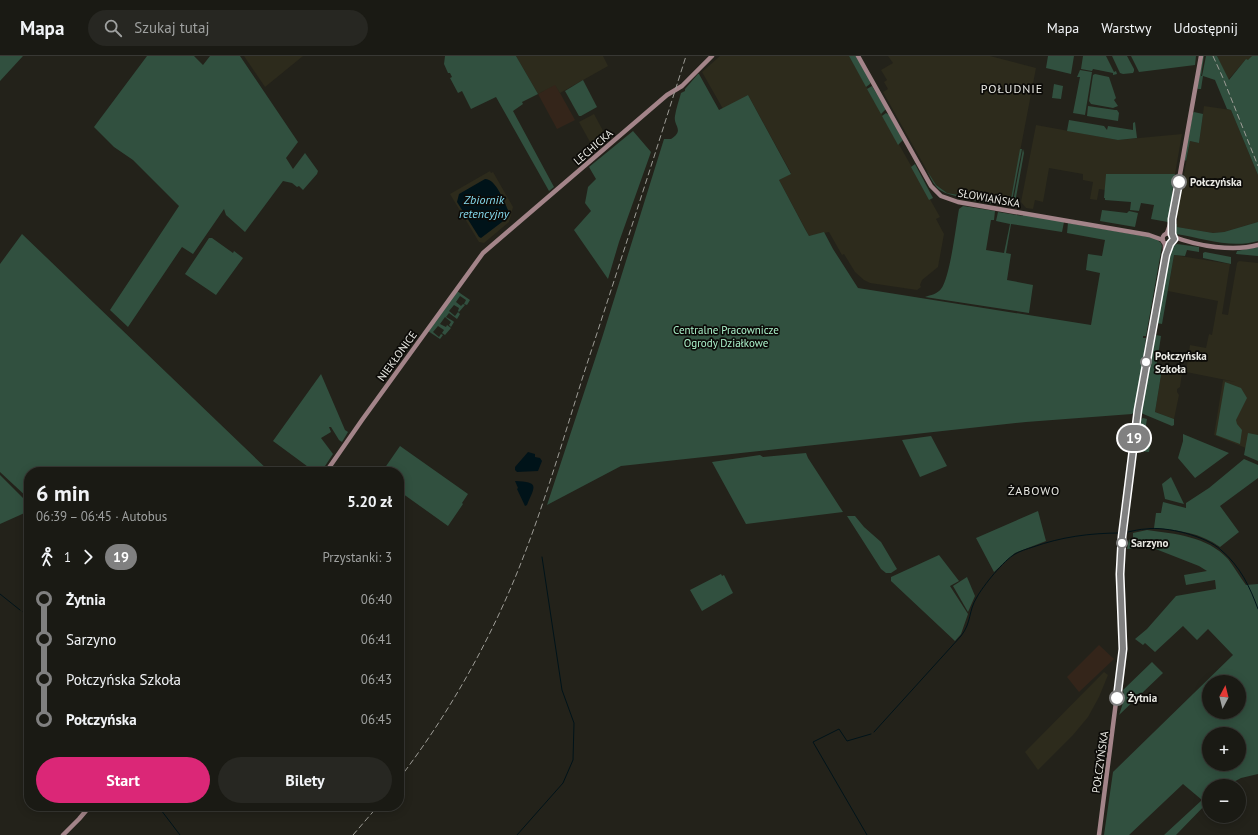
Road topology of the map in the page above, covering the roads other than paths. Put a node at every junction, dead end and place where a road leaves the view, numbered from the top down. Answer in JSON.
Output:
{"nodes":[{"id":1,"x":712,"y":56,"type":"edge"},
{"id":2,"x":858,"y":56,"type":"edge"},
{"id":3,"x":1201,"y":56,"type":"edge"},
{"id":4,"x":1169,"y":238,"type":"junction"},
{"id":5,"x":1258,"y":245,"type":"edge"},
{"id":6,"x":485,"y":252,"type":"joint"},
{"id":7,"x":329,"y":467,"type":"edge"},
{"id":8,"x":86,"y":811,"type":"edge"},
{"id":9,"x":63,"y":835,"type":"edge"},
{"id":10,"x":1099,"y":835,"type":"edge"}],
"edges":[{"from":1,"to":6,"type":"main road","name":"LECHICKA"},
{"from":2,"to":4,"type":"main road","name":"SŁOWIAŃSKA"},
{"from":3,"to":4,"type":"main road","name":"POŁCZYŃSKA"},
{"from":4,"to":5,"type":"main road","name":"SŁOWIAŃSKA"},
{"from":4,"to":10,"type":"main road","name":"POŁCZYŃSKA"},
{"from":6,"to":7,"type":"main road","name":"NIEKŁONICE"},
{"from":8,"to":9,"type":"main road"}]}
